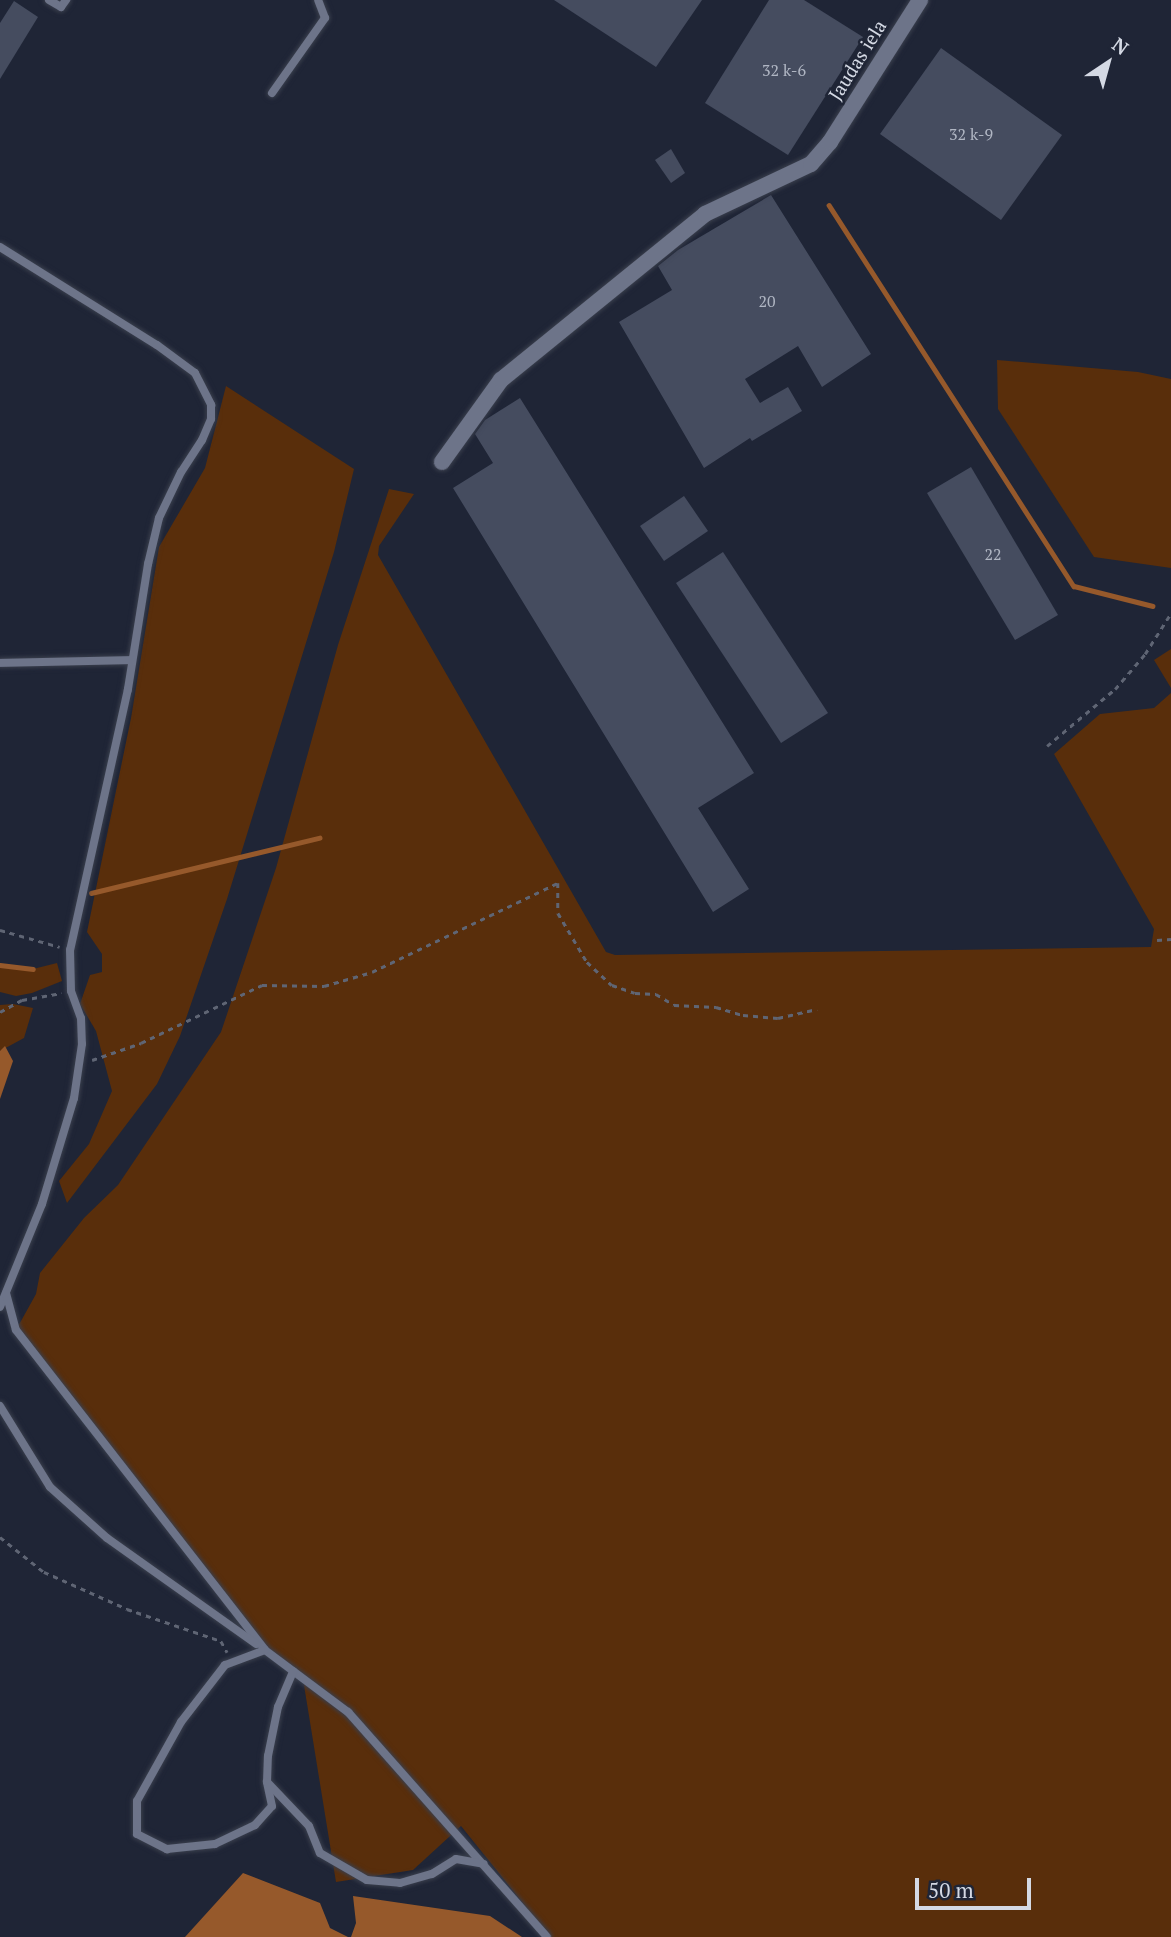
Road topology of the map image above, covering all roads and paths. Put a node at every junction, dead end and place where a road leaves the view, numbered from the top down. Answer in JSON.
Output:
{"nodes":[{"id":1,"x":49,"y":0,"type":"edge"},
{"id":2,"x":66,"y":0,"type":"edge"},
{"id":3,"x":318,"y":0,"type":"edge"},
{"id":4,"x":920,"y":0,"type":"edge"},
{"id":5,"x":272,"y":93,"type":"dead end"},
{"id":6,"x":0,"y":247,"type":"edge"},
{"id":7,"x":442,"y":462,"type":"dead end"},
{"id":8,"x":1171,"y":613,"type":"edge"},
{"id":9,"x":131,"y":660,"type":"junction"},
{"id":10,"x":0,"y":663,"type":"edge"},
{"id":11,"x":1047,"y":746,"type":"dead end"},
{"id":12,"x":0,"y":930,"type":"edge"},
{"id":13,"x":1171,"y":939,"type":"edge"},
{"id":14,"x":1157,"y":940,"type":"dead end"},
{"id":15,"x":70,"y":950,"type":"junction"},
{"id":16,"x":71,"y":991,"type":"junction"},
{"id":17,"x":817,"y":1009,"type":"dead end"},
{"id":18,"x":0,"y":1012,"type":"edge"},
{"id":19,"x":79,"y":1064,"type":"junction"},
{"id":20,"x":6,"y":1293,"type":"junction"},
{"id":21,"x":0,"y":1307,"type":"edge"},
{"id":22,"x":0,"y":1406,"type":"edge"},
{"id":23,"x":0,"y":1537,"type":"edge"},
{"id":24,"x":265,"y":1650,"type":"junction"},
{"id":25,"x":225,"y":1665,"type":"junction"},
{"id":26,"x":293,"y":1671,"type":"junction"},
{"id":27,"x":267,"y":1782,"type":"junction"},
{"id":28,"x":484,"y":1864,"type":"junction"},
{"id":29,"x":547,"y":1937,"type":"edge"}],
"edges":[{"from":1,"to":2,"type":"lane"},
{"from":3,"to":5,"type":"lane"},
{"from":4,"to":7,"type":"street","name":"Jaudas iela"},
{"from":6,"to":9,"type":"lane"},
{"from":8,"to":11,"type":"path"},
{"from":9,"to":10,"type":"lane"},
{"from":9,"to":15,"type":"lane"},
{"from":12,"to":15,"type":"path"},
{"from":13,"to":14,"type":"path"},
{"from":15,"to":16,"type":"lane"},
{"from":16,"to":18,"type":"path"},
{"from":16,"to":19,"type":"lane"},
{"from":17,"to":19,"type":"path"},
{"from":19,"to":20,"type":"lane"},
{"from":20,"to":21,"type":"lane"},
{"from":20,"to":24,"type":"lane"},
{"from":22,"to":24,"type":"lane"},
{"from":23,"to":25,"type":"path"},
{"from":24,"to":25,"type":"lane"},
{"from":24,"to":26,"type":"lane"},
{"from":25,"to":27,"type":"lane"},
{"from":26,"to":27,"type":"lane"},
{"from":26,"to":28,"type":"lane"},
{"from":27,"to":28,"type":"lane"},
{"from":28,"to":29,"type":"lane"}]}
